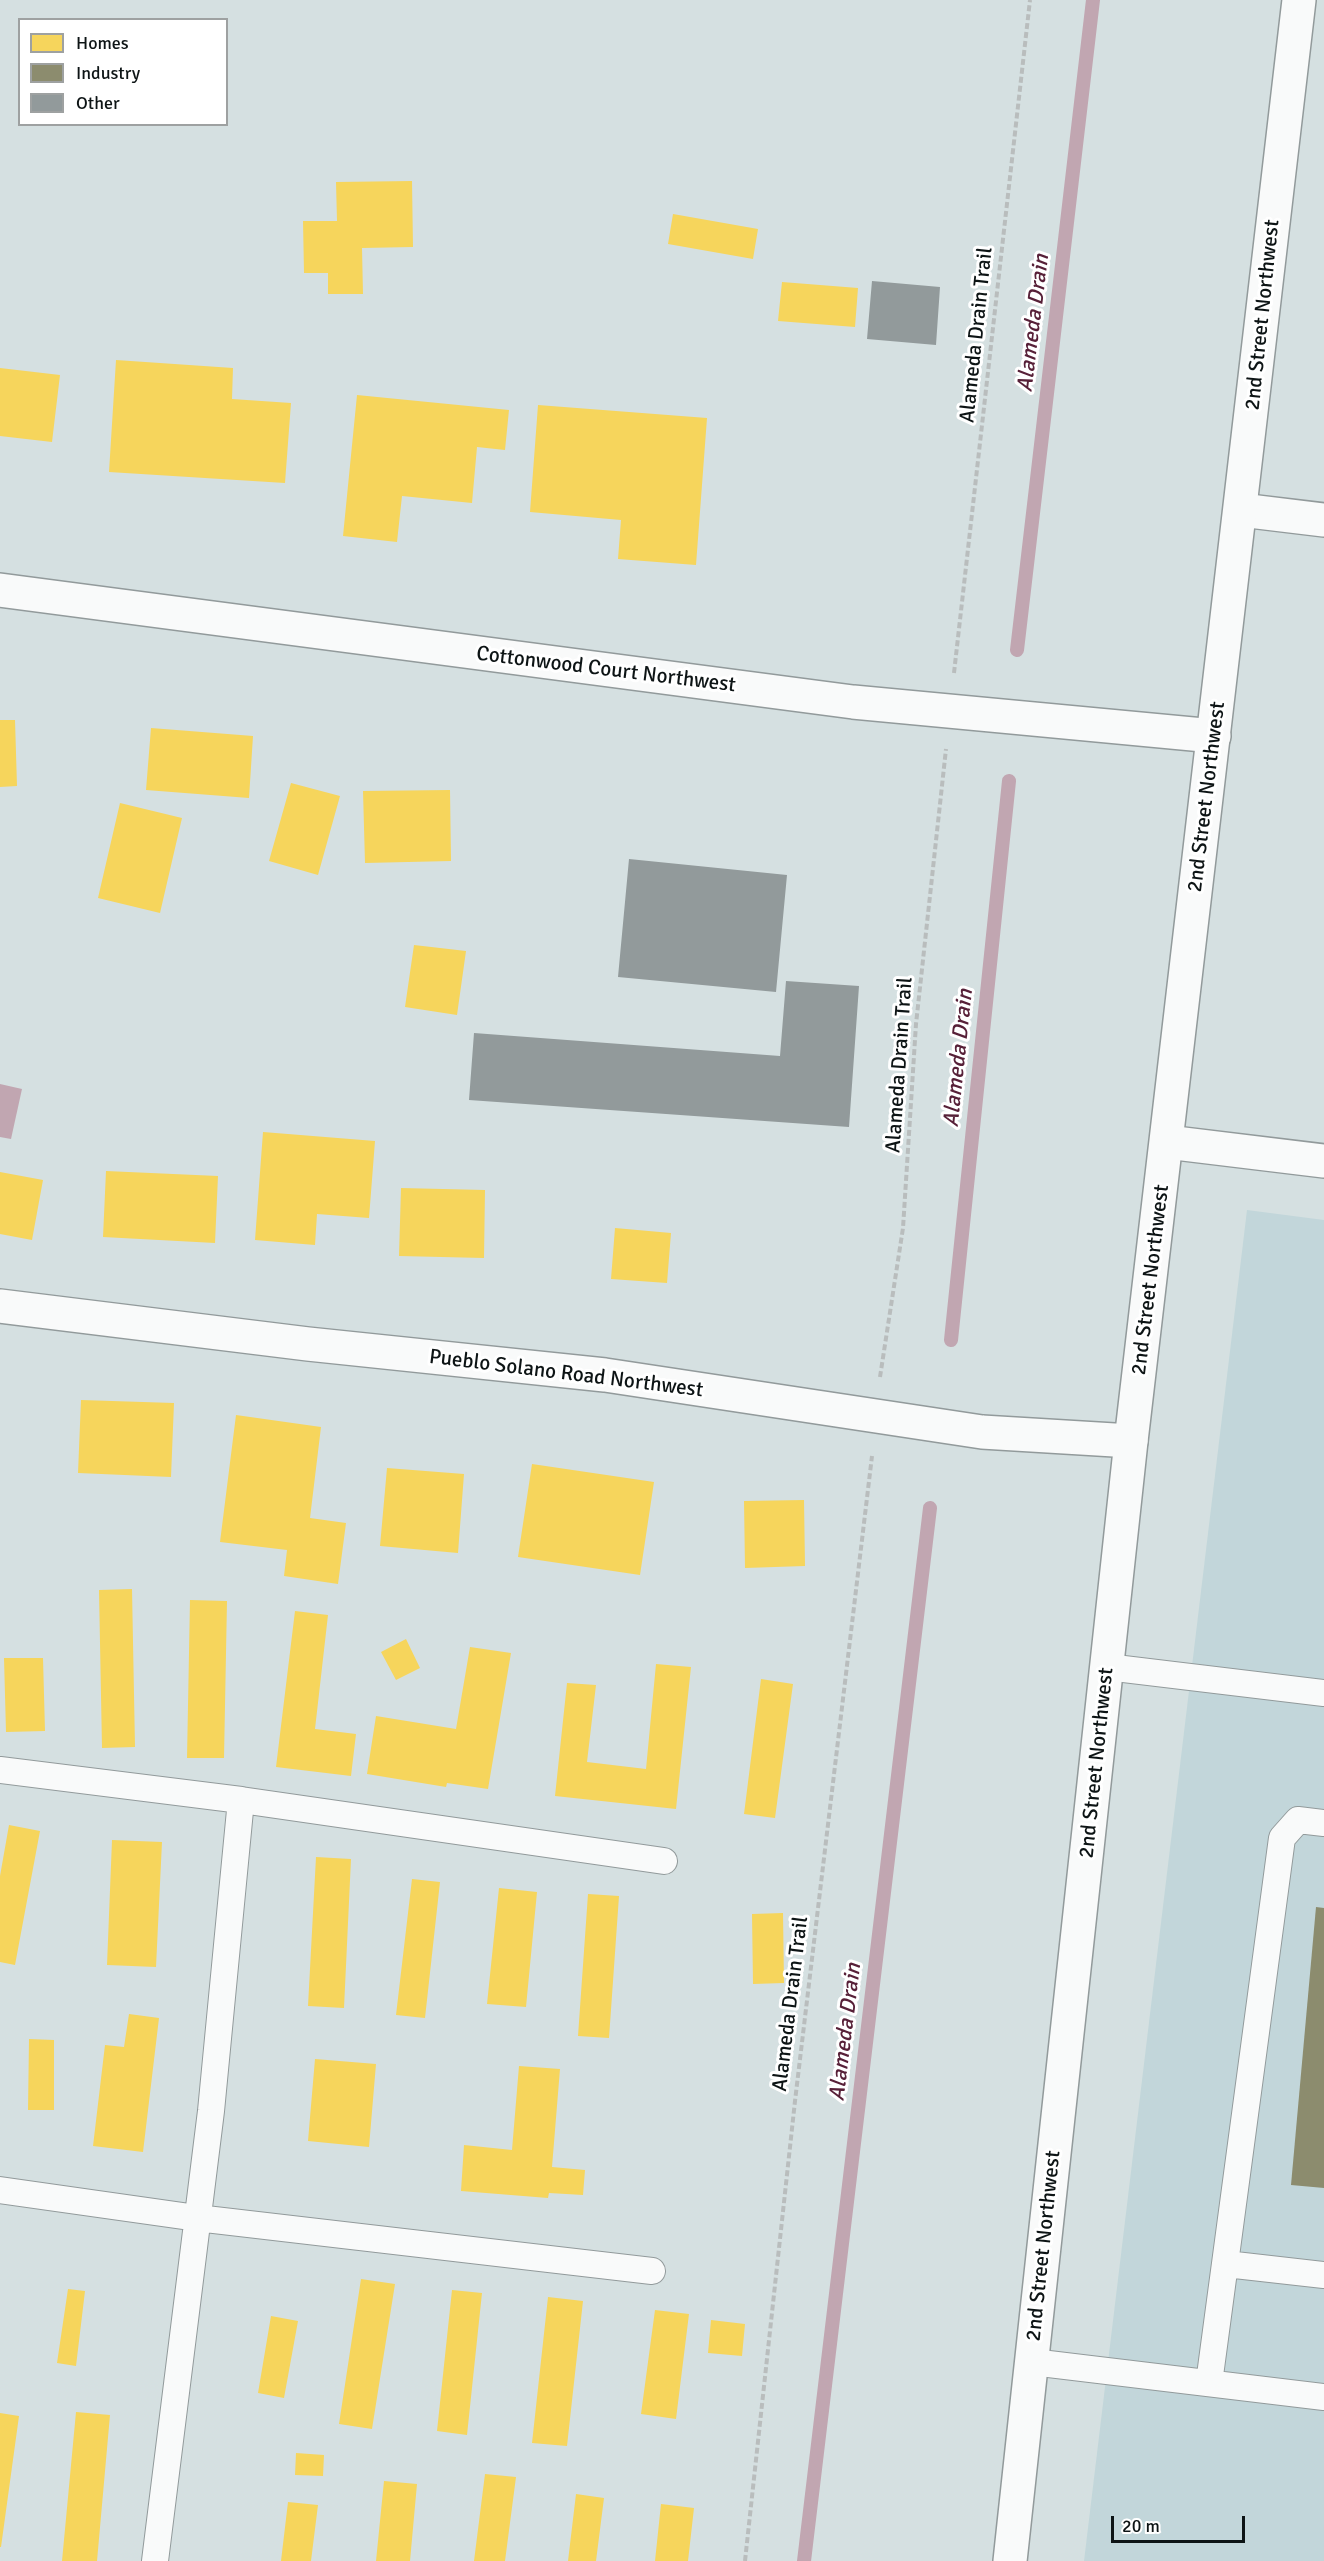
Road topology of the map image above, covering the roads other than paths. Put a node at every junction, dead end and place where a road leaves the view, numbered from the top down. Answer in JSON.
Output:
{"nodes":[{"id":1,"x":1299,"y":0,"type":"edge"},
{"id":2,"x":1241,"y":510,"type":"junction"},
{"id":3,"x":1324,"y":520,"type":"edge"},
{"id":4,"x":0,"y":590,"type":"edge"},
{"id":5,"x":1214,"y":736,"type":"junction"},
{"id":6,"x":1167,"y":1142,"type":"junction"},
{"id":7,"x":1324,"y":1161,"type":"edge"},
{"id":8,"x":0,"y":1306,"type":"edge"},
{"id":9,"x":1131,"y":1441,"type":"junction"},
{"id":10,"x":1107,"y":1667,"type":"junction"},
{"id":11,"x":1324,"y":1693,"type":"edge"},
{"id":12,"x":0,"y":1770,"type":"edge"},
{"id":13,"x":241,"y":1800,"type":"junction"},
{"id":14,"x":1324,"y":1823,"type":"edge"},
{"id":15,"x":664,"y":1861,"type":"dead end"},
{"id":16,"x":0,"y":2190,"type":"edge"},
{"id":17,"x":198,"y":2218,"type":"junction"},
{"id":18,"x":1226,"y":2264,"type":"junction"},
{"id":19,"x":652,"y":2271,"type":"dead end"},
{"id":20,"x":1324,"y":2275,"type":"edge"},
{"id":21,"x":1032,"y":2362,"type":"junction"},
{"id":22,"x":1209,"y":2383,"type":"junction"},
{"id":23,"x":1324,"y":2397,"type":"edge"},
{"id":24,"x":155,"y":2561,"type":"edge"},
{"id":25,"x":1010,"y":2561,"type":"edge"}],
"edges":[{"from":1,"to":2,"type":"street","name":"2nd Street Northwest"},
{"from":2,"to":3,"type":"street"},
{"from":2,"to":5,"type":"street","name":"2nd Street Northwest"},
{"from":4,"to":5,"type":"street","name":"Cottonwood Court Northwest"},
{"from":5,"to":6,"type":"street","name":"2nd Street Northwest"},
{"from":6,"to":7,"type":"street"},
{"from":6,"to":9,"type":"street","name":"2nd Street Northwest"},
{"from":8,"to":9,"type":"street","name":"Pueblo Solano Road Northwest"},
{"from":9,"to":10,"type":"street","name":"2nd Street Northwest"},
{"from":10,"to":11,"type":"lane"},
{"from":10,"to":21,"type":"street","name":"2nd Street Northwest"},
{"from":12,"to":13,"type":"lane"},
{"from":13,"to":15,"type":"lane"},
{"from":13,"to":17,"type":"lane"},
{"from":14,"to":18,"type":"lane"},
{"from":16,"to":17,"type":"lane"},
{"from":17,"to":19,"type":"lane"},
{"from":17,"to":24,"type":"lane"},
{"from":18,"to":20,"type":"lane"},
{"from":18,"to":22,"type":"lane"},
{"from":21,"to":22,"type":"lane"},
{"from":21,"to":25,"type":"street","name":"2nd Street Northwest"},
{"from":22,"to":23,"type":"lane"}]}
